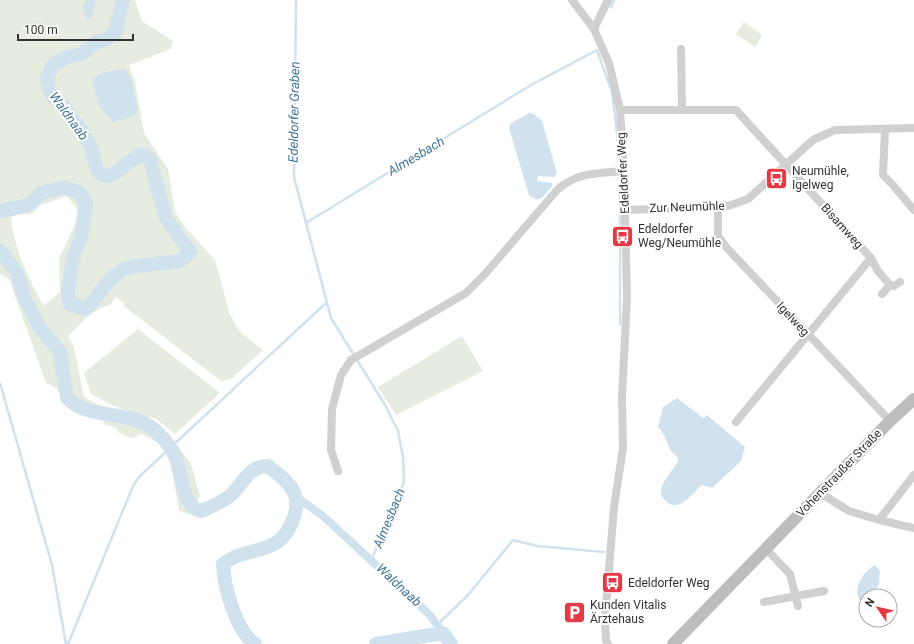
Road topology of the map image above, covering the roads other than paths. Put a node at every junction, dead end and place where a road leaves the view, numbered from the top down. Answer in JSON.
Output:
{"nodes":[{"id":1,"x":572,"y":0,"type":"edge"},
{"id":2,"x":608,"y":0,"type":"edge"},
{"id":3,"x":594,"y":29,"type":"junction"},
{"id":4,"x":681,"y":49,"type":"dead end"},
{"id":5,"x":682,"y":109,"type":"junction"},
{"id":6,"x":620,"y":110,"type":"junction"},
{"id":7,"x":914,"y":128,"type":"edge"},
{"id":8,"x":885,"y":129,"type":"junction"},
{"id":9,"x":786,"y":164,"type":"junction"},
{"id":10,"x":624,"y":171,"type":"junction"},
{"id":11,"x":718,"y":207,"type":"junction"},
{"id":12,"x":625,"y":210,"type":"junction"},
{"id":13,"x":914,"y":210,"type":"edge"},
{"id":14,"x":871,"y":258,"type":"junction"},
{"id":15,"x":900,"y":282,"type":"dead end"},
{"id":16,"x":890,"y":285,"type":"junction"},
{"id":17,"x":882,"y":294,"type":"dead end"},
{"id":18,"x":808,"y":334,"type":"junction"},
{"id":19,"x":914,"y":398,"type":"edge"},
{"id":20,"x":890,"y":421,"type":"junction"},
{"id":21,"x":736,"y":422,"type":"dead end"},
{"id":22,"x":338,"y":471,"type":"dead end"},
{"id":23,"x":914,"y":475,"type":"edge"},
{"id":24,"x":820,"y":494,"type":"junction"},
{"id":25,"x":879,"y":520,"type":"junction"},
{"id":26,"x":914,"y":528,"type":"edge"},
{"id":27,"x":766,"y":549,"type":"junction"},
{"id":28,"x":824,"y":591,"type":"dead end"},
{"id":29,"x":796,"y":596,"type":"junction"},
{"id":30,"x":764,"y":602,"type":"dead end"},
{"id":31,"x":798,"y":606,"type":"dead end"},
{"id":32,"x":608,"y":644,"type":"edge"},
{"id":33,"x":673,"y":644,"type":"edge"}],
"edges":[{"from":1,"to":3,"type":"street","name":"Edeldorfer Weg"},
{"from":2,"to":3,"type":"street"},
{"from":3,"to":6,"type":"street","name":"Edeldorfer Weg"},
{"from":4,"to":5,"type":"street"},
{"from":5,"to":6,"type":"street","name":"Bisamweg"},
{"from":5,"to":9,"type":"street","name":"Bisamweg"},
{"from":6,"to":10,"type":"street","name":"Edeldorfer Weg"},
{"from":7,"to":8,"type":"street","name":"Zur Neumühle"},
{"from":8,"to":9,"type":"street","name":"Zur Neumühle"},
{"from":8,"to":13,"type":"street"},
{"from":9,"to":11,"type":"street","name":"Zur Neumühle"},
{"from":9,"to":14,"type":"street","name":"Bisamweg"},
{"from":10,"to":12,"type":"street","name":"Edeldorfer Weg"},
{"from":10,"to":22,"type":"street"},
{"from":11,"to":12,"type":"street","name":"Zur Neumühle"},
{"from":11,"to":18,"type":"street","name":"Igelweg"},
{"from":12,"to":32,"type":"street","name":"Edeldorfer Weg"},
{"from":14,"to":16,"type":"street","name":"Bisamweg"},
{"from":14,"to":18,"type":"street","name":"Bisamweg"},
{"from":15,"to":16,"type":"street"},
{"from":16,"to":17,"type":"street"},
{"from":18,"to":20,"type":"street","name":"Igelweg"},
{"from":18,"to":21,"type":"street","name":"Bisamweg"},
{"from":19,"to":20,"type":"main road","name":"Vohenstraußer Straße"},
{"from":20,"to":24,"type":"main road","name":"Vohenstraußer Straße"},
{"from":23,"to":25,"type":"street"},
{"from":24,"to":25,"type":"street"},
{"from":24,"to":27,"type":"main road","name":"Vohenstraußer Straße"},
{"from":25,"to":26,"type":"street"},
{"from":27,"to":29,"type":"street"},
{"from":27,"to":33,"type":"main road","name":"Vohenstraußer Straße"},
{"from":28,"to":29,"type":"street"},
{"from":29,"to":30,"type":"street"},
{"from":29,"to":31,"type":"street"}]}
